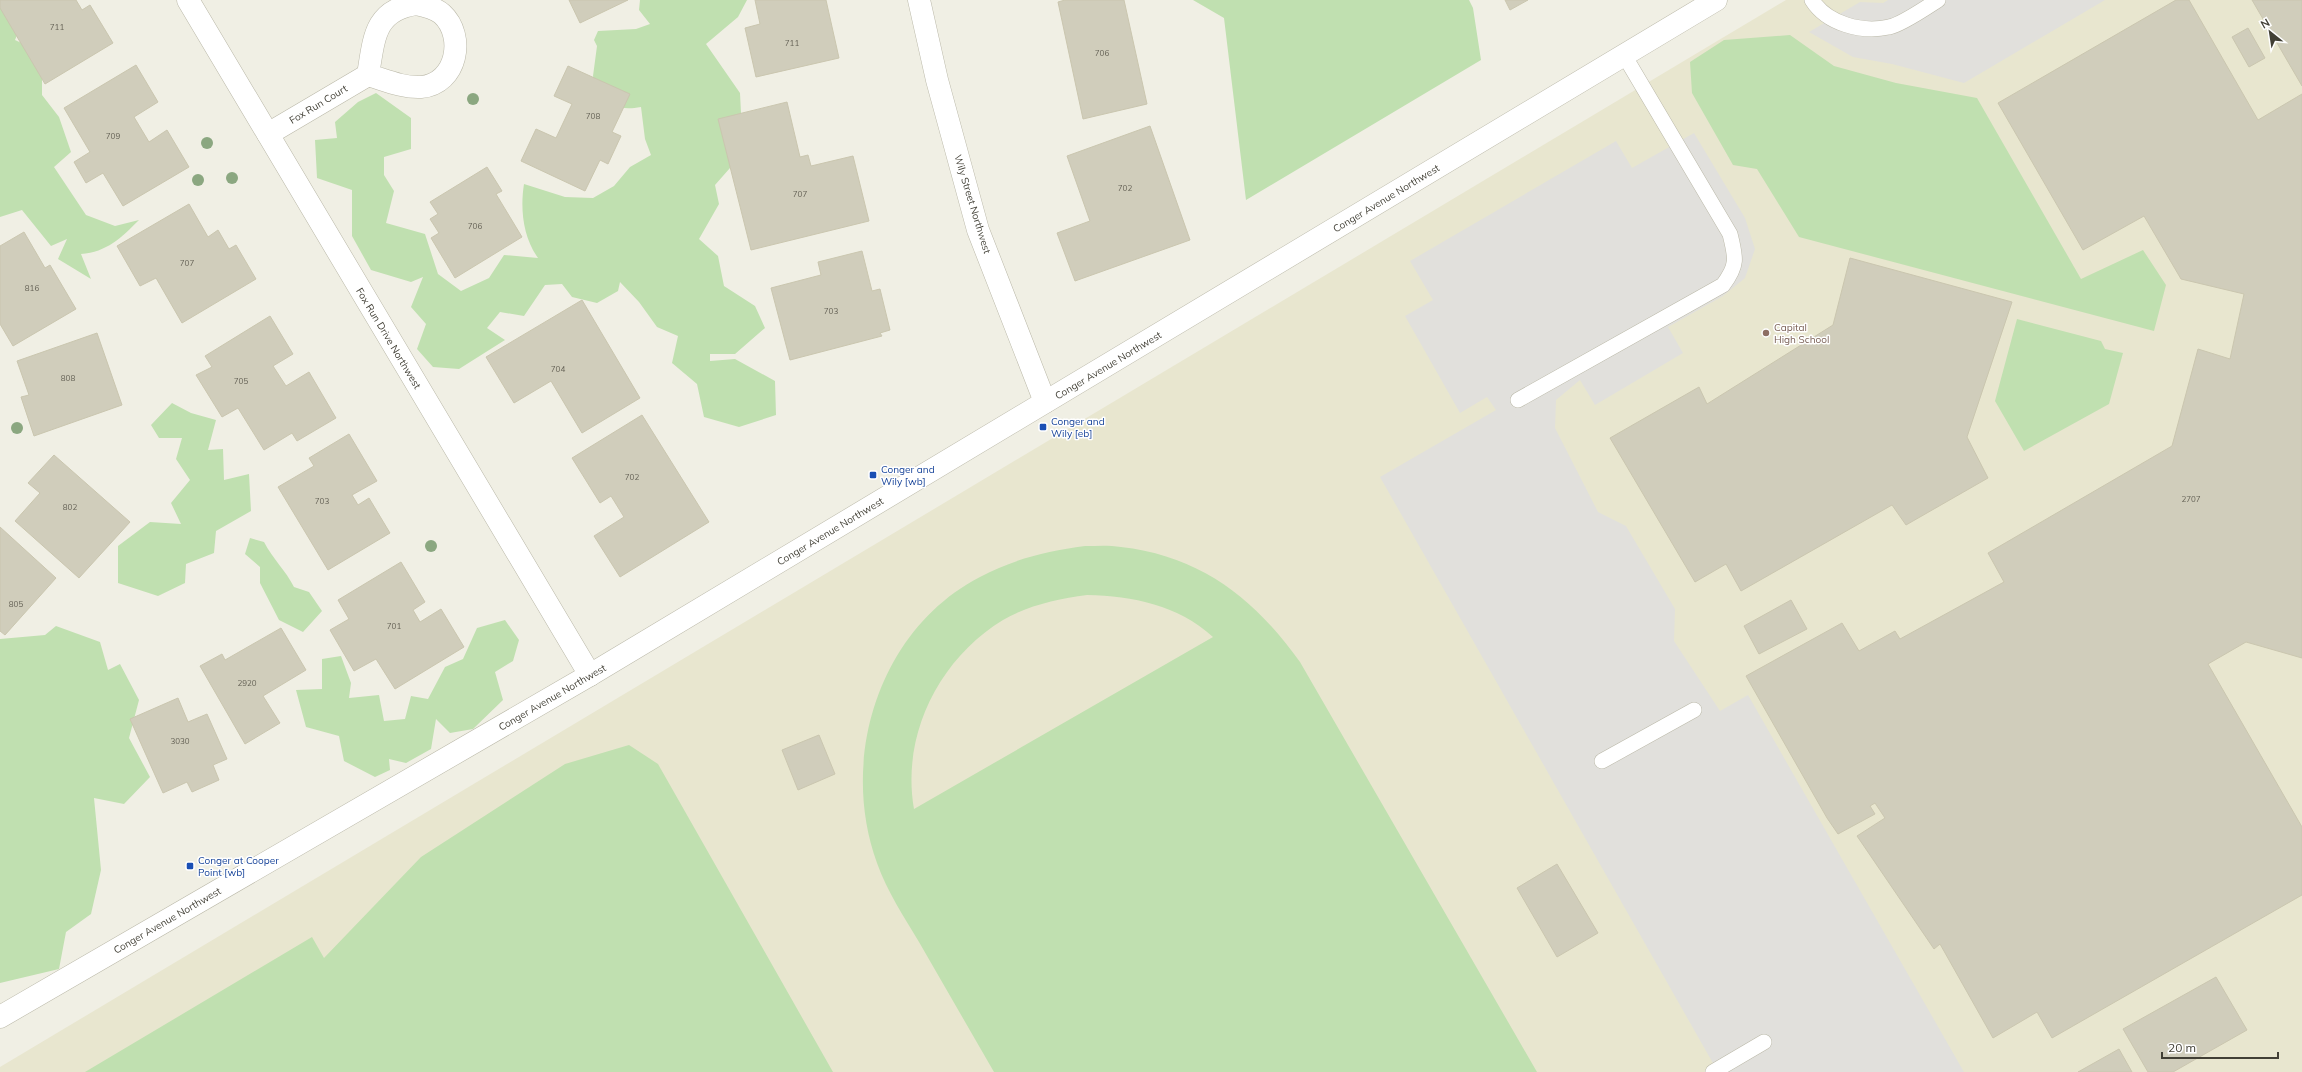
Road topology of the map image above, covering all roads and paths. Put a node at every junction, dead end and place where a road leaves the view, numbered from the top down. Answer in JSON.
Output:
{"nodes":[{"id":1,"x":188,"y":0,"type":"edge"},
{"id":2,"x":918,"y":0,"type":"edge"},
{"id":3,"x":1716,"y":0,"type":"edge"},
{"id":4,"x":1812,"y":0,"type":"edge"},
{"id":5,"x":1938,"y":0,"type":"edge"},
{"id":6,"x":1624,"y":55,"type":"junction"},
{"id":7,"x":368,"y":75,"type":"dead end"},
{"id":8,"x":268,"y":134,"type":"junction"},
{"id":9,"x":1518,"y":400,"type":"dead end"},
{"id":10,"x":1045,"y":402,"type":"junction"},
{"id":11,"x":590,"y":675,"type":"junction"},
{"id":12,"x":1694,"y":710,"type":"dead end"},
{"id":13,"x":1602,"y":761,"type":"dead end"},
{"id":14,"x":0,"y":1017,"type":"edge"},
{"id":15,"x":1764,"y":1042,"type":"dead end"},
{"id":16,"x":1714,"y":1072,"type":"edge"}],
"edges":[{"from":1,"to":8,"type":"street","name":"Fox Run Drive Northwest"},
{"from":2,"to":10,"type":"street","name":"Wily Street Northwest"},
{"from":3,"to":6,"type":"street","name":"Conger Avenue Northwest"},
{"from":4,"to":5,"type":"lane"},
{"from":6,"to":9,"type":"lane"},
{"from":6,"to":10,"type":"street","name":"Conger Avenue Northwest"},
{"from":7,"to":8,"type":"street","name":"Fox Run Court"},
{"from":8,"to":11,"type":"street","name":"Fox Run Drive Northwest"},
{"from":10,"to":11,"type":"street","name":"Conger Avenue Northwest"},
{"from":11,"to":14,"type":"street","name":"Conger Avenue Northwest"},
{"from":12,"to":13,"type":"lane"},
{"from":15,"to":16,"type":"lane"}]}
